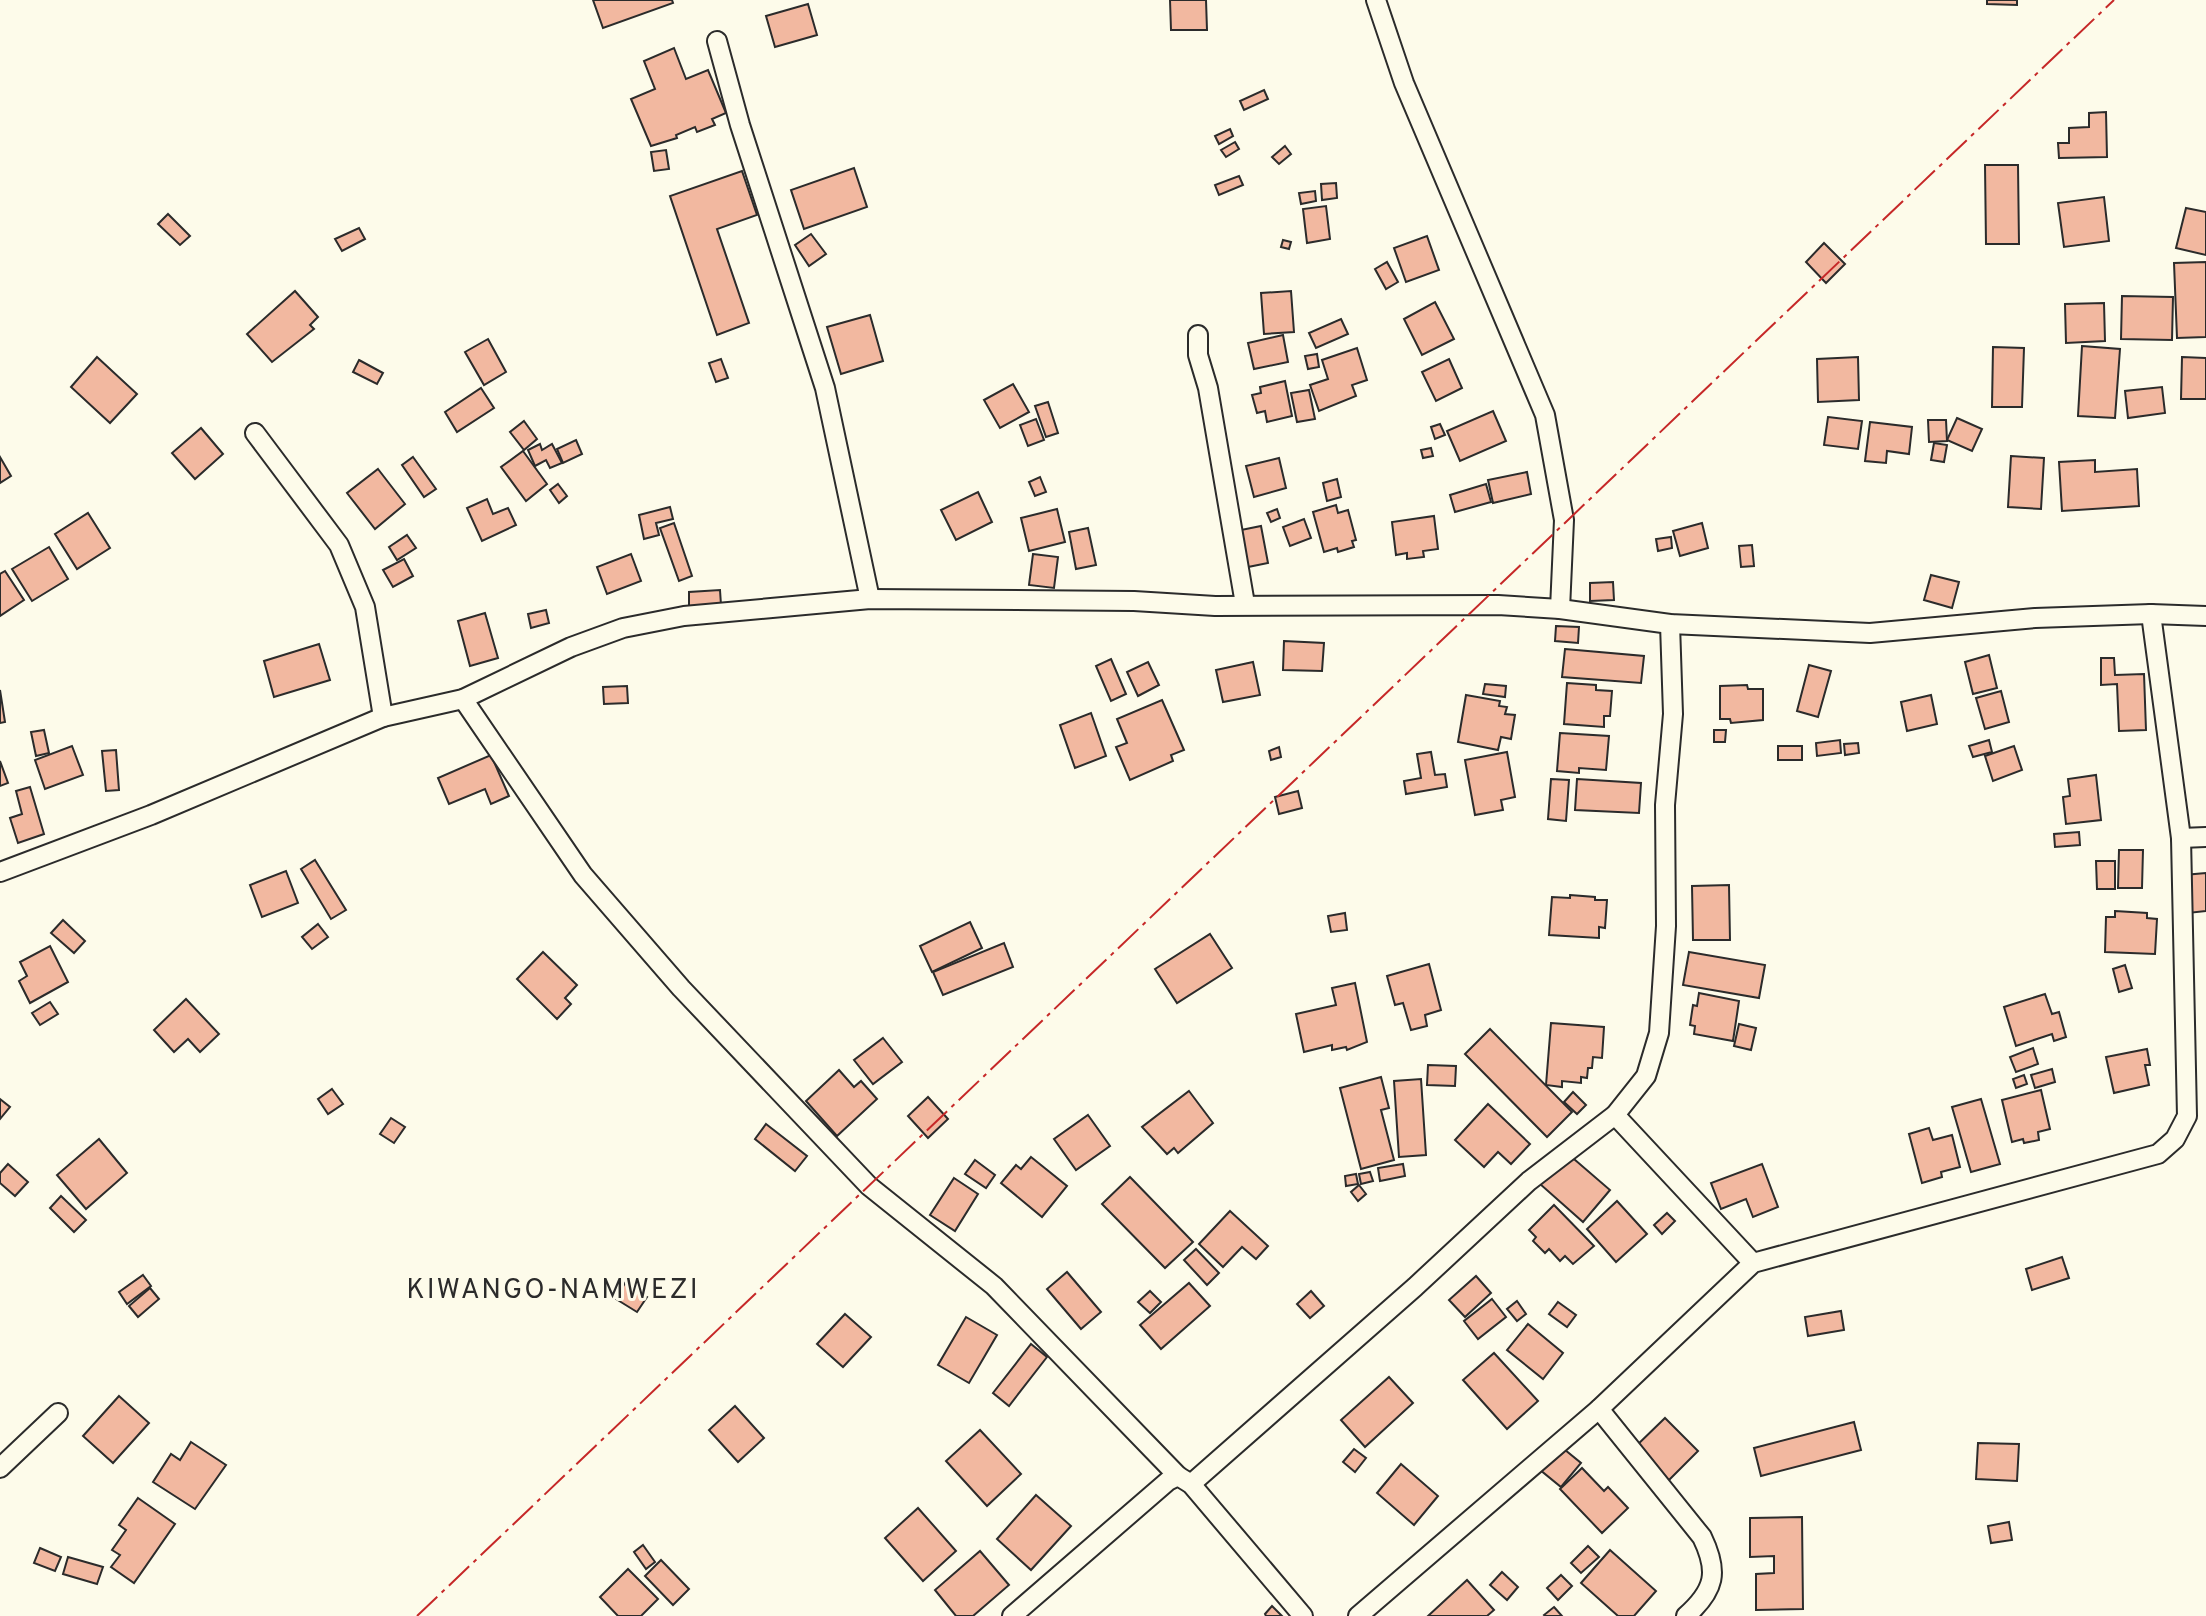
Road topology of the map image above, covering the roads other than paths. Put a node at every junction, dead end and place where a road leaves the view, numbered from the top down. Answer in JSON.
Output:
{"nodes":[{"id":1,"x":1376,"y":0,"type":"edge"},
{"id":2,"x":717,"y":41,"type":"dead end"},
{"id":3,"x":1198,"y":335,"type":"dead end"},
{"id":4,"x":255,"y":433,"type":"dead end"},
{"id":5,"x":870,"y":599,"type":"junction"},
{"id":6,"x":1245,"y":604,"type":"junction"},
{"id":7,"x":1560,"y":609,"type":"junction"},
{"id":8,"x":2151,"y":614,"type":"junction"},
{"id":9,"x":2206,"y":616,"type":"edge"},
{"id":10,"x":1670,"y":624,"type":"junction"},
{"id":11,"x":463,"y":699,"type":"junction"},
{"id":12,"x":383,"y":717,"type":"junction"},
{"id":13,"x":2206,"y":837,"type":"edge"},
{"id":14,"x":2181,"y":838,"type":"junction"},
{"id":15,"x":0,"y":872,"type":"edge"},
{"id":16,"x":1615,"y":1115,"type":"junction"},
{"id":17,"x":1753,"y":1263,"type":"junction"},
{"id":18,"x":1599,"y":1409,"type":"junction"},
{"id":19,"x":58,"y":1413,"type":"dead end"},
{"id":20,"x":0,"y":1468,"type":"edge"},
{"id":21,"x":1184,"y":1480,"type":"junction"},
{"id":22,"x":1012,"y":1616,"type":"edge"},
{"id":23,"x":1303,"y":1616,"type":"edge"},
{"id":24,"x":1358,"y":1616,"type":"edge"},
{"id":25,"x":1686,"y":1616,"type":"edge"}],
"edges":[{"from":1,"to":7,"type":"street"},
{"from":2,"to":5,"type":"street"},
{"from":3,"to":6,"type":"street"},
{"from":4,"to":12,"type":"street"},
{"from":5,"to":6,"type":"street"},
{"from":5,"to":11,"type":"street"},
{"from":6,"to":7,"type":"street"},
{"from":7,"to":10,"type":"street"},
{"from":8,"to":9,"type":"street"},
{"from":8,"to":10,"type":"street"},
{"from":8,"to":14,"type":"street"},
{"from":10,"to":16,"type":"street"},
{"from":11,"to":12,"type":"street"},
{"from":11,"to":21,"type":"street"},
{"from":12,"to":15,"type":"street"},
{"from":13,"to":14,"type":"street"},
{"from":14,"to":17,"type":"street"},
{"from":16,"to":17,"type":"street"},
{"from":16,"to":21,"type":"street"},
{"from":17,"to":18,"type":"street"},
{"from":18,"to":24,"type":"street"},
{"from":18,"to":25,"type":"street"},
{"from":19,"to":20,"type":"street"},
{"from":21,"to":22,"type":"street"},
{"from":21,"to":23,"type":"street"}]}
